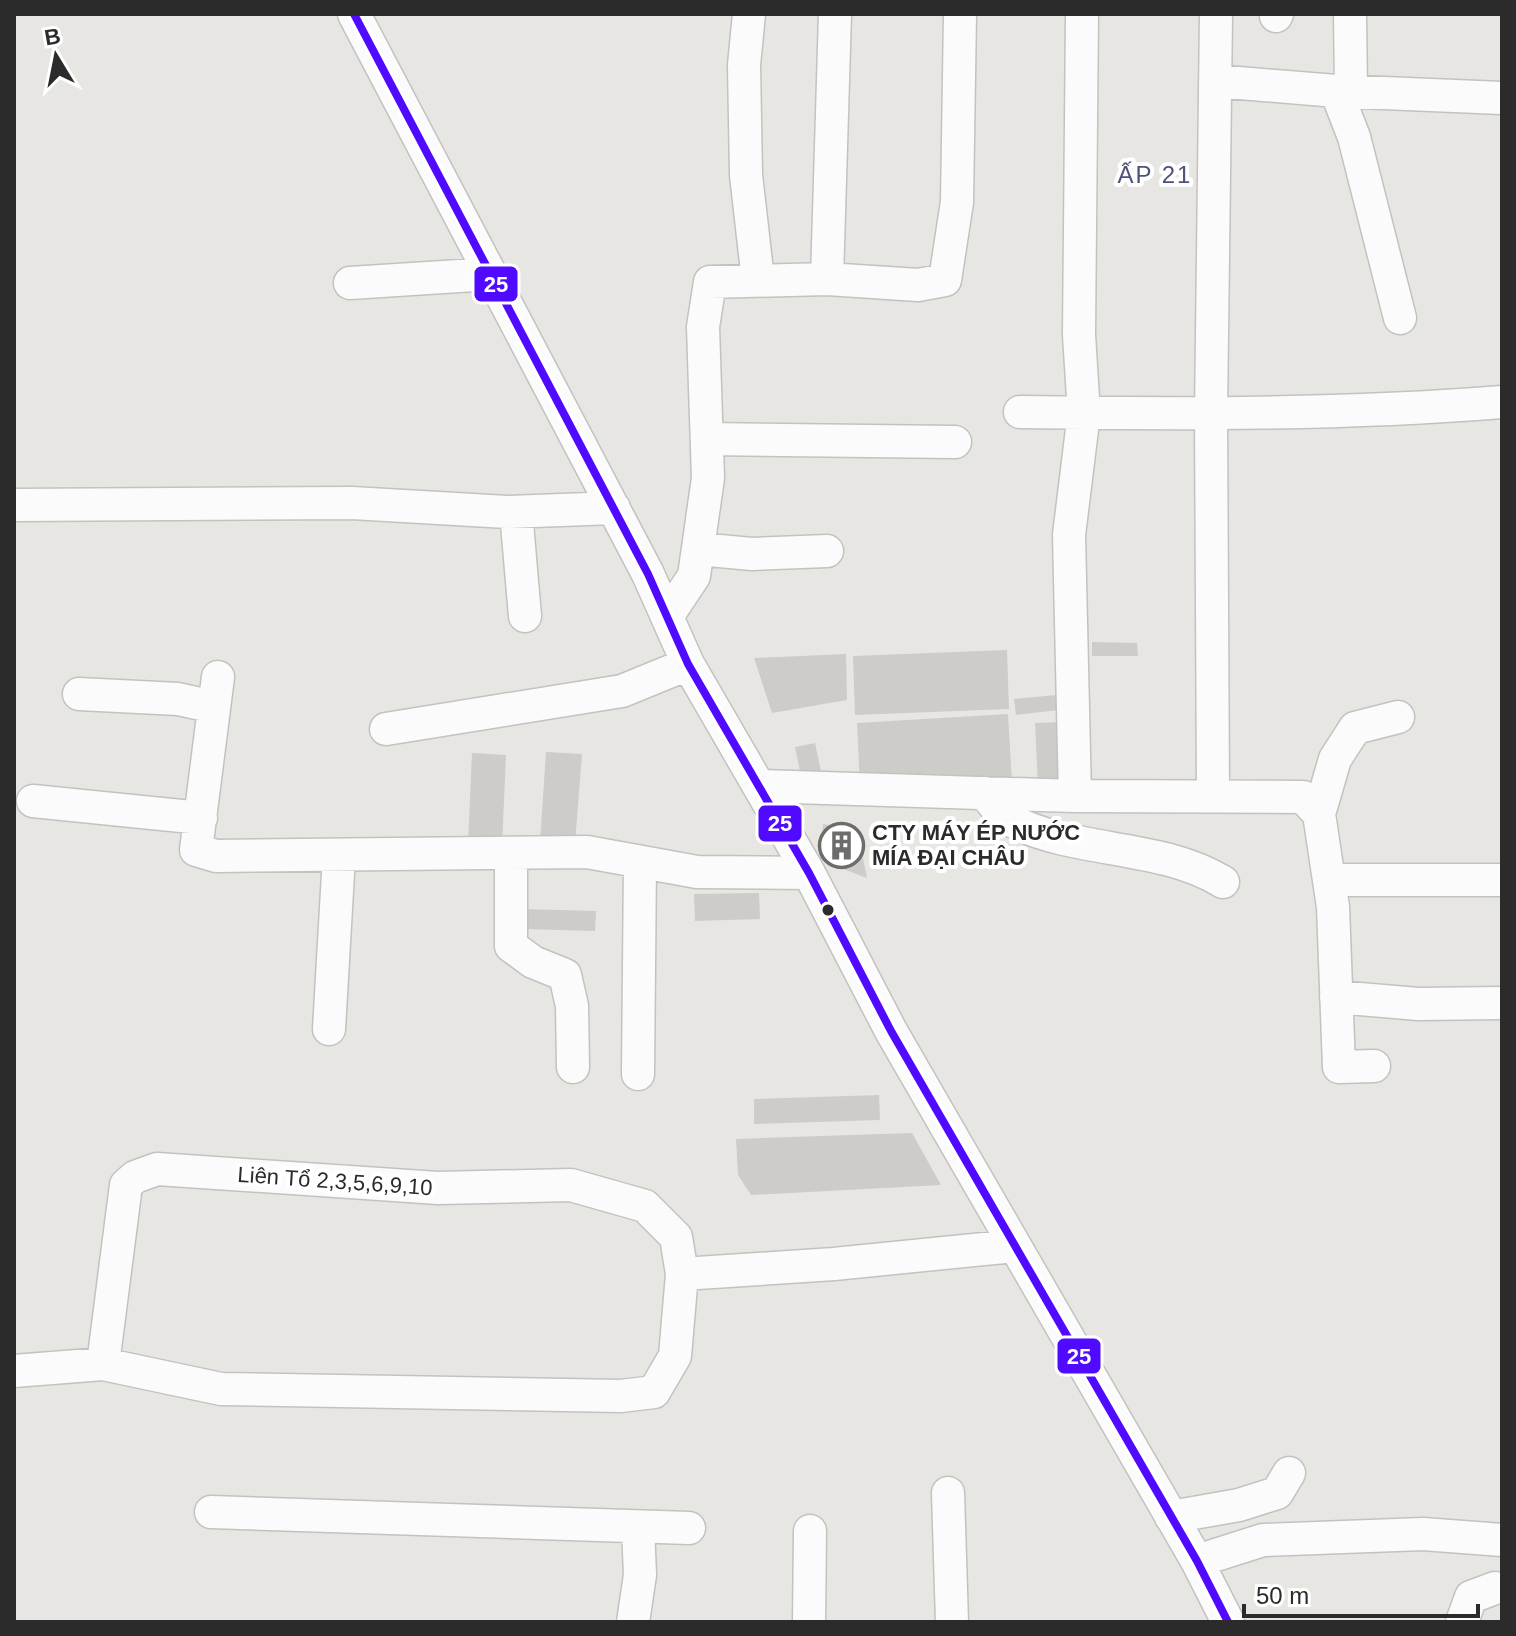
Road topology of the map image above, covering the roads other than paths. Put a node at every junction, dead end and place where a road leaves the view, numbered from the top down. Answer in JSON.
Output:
{"nodes":[{"id":1,"x":354,"y":14,"type":"edge"},
{"id":2,"x":749,"y":14,"type":"edge"},
{"id":3,"x":835,"y":14,"type":"edge"},
{"id":4,"x":960,"y":14,"type":"edge"},
{"id":5,"x":1082,"y":14,"type":"edge"},
{"id":6,"x":1216,"y":14,"type":"edge"},
{"id":7,"x":1350,"y":14,"type":"edge"},
{"id":8,"x":1215,"y":81,"type":"junction"},
{"id":9,"x":1344,"y":91,"type":"junction"},
{"id":10,"x":1502,"y":98,"type":"edge"},
{"id":11,"x":490,"y":274,"type":"junction"},
{"id":12,"x":827,"y":279,"type":"junction"},
{"id":13,"x":758,"y":280,"type":"junction"},
{"id":14,"x":350,"y":283,"type":"dead end"},
{"id":15,"x":1400,"y":318,"type":"dead end"},
{"id":16,"x":1502,"y":402,"type":"edge"},
{"id":17,"x":1020,"y":412,"type":"dead end"},
{"id":18,"x":1084,"y":413,"type":"junction"},
{"id":19,"x":1211,"y":415,"type":"junction"},
{"id":20,"x":707,"y":439,"type":"junction"},
{"id":21,"x":955,"y":442,"type":"dead end"},
{"id":22,"x":14,"y":505,"type":"edge"},
{"id":23,"x":614,"y":508,"type":"junction"},
{"id":24,"x":516,"y":512,"type":"junction"},
{"id":25,"x":698,"y":549,"type":"junction"},
{"id":26,"x":827,"y":551,"type":"dead end"},
{"id":27,"x":668,"y":615,"type":"junction"},
{"id":28,"x":525,"y":616,"type":"dead end"},
{"id":29,"x":688,"y":664,"type":"junction"},
{"id":30,"x":79,"y":694,"type":"dead end"},
{"id":31,"x":1398,"y":717,"type":"dead end"},
{"id":32,"x":386,"y":729,"type":"dead end"},
{"id":33,"x":760,"y":786,"type":"junction"},
{"id":34,"x":985,"y":793,"type":"junction"},
{"id":35,"x":1213,"y":794,"type":"junction"},
{"id":36,"x":1075,"y":796,"type":"junction"},
{"id":37,"x":33,"y":801,"type":"dead end"},
{"id":38,"x":1319,"y":814,"type":"junction"},
{"id":39,"x":201,"y":818,"type":"junction"},
{"id":40,"x":339,"y":856,"type":"junction"},
{"id":41,"x":511,"y":856,"type":"junction"},
{"id":42,"x":640,"y":862,"type":"junction"},
{"id":43,"x":809,"y":873,"type":"junction"},
{"id":44,"x":1329,"y":880,"type":"junction"},
{"id":45,"x":1502,"y":880,"type":"edge"},
{"id":46,"x":1223,"y":882,"type":"dead end"},
{"id":47,"x":1336,"y":997,"type":"junction"},
{"id":48,"x":1502,"y":1003,"type":"edge"},
{"id":49,"x":329,"y":1029,"type":"dead end"},
{"id":50,"x":1374,"y":1066,"type":"dead end"},
{"id":51,"x":573,"y":1067,"type":"dead end"},
{"id":52,"x":638,"y":1074,"type":"dead end"},
{"id":53,"x":1014,"y":1246,"type":"junction"},
{"id":54,"x":682,"y":1274,"type":"junction"},
{"id":55,"x":103,"y":1364,"type":"junction"},
{"id":56,"x":14,"y":1371,"type":"edge"},
{"id":57,"x":1289,"y":1473,"type":"dead end"},
{"id":58,"x":948,"y":1493,"type":"dead end"},
{"id":59,"x":211,"y":1512,"type":"dead end"},
{"id":60,"x":1171,"y":1517,"type":"junction"},
{"id":61,"x":638,"y":1527,"type":"junction"},
{"id":62,"x":689,"y":1528,"type":"dead end"},
{"id":63,"x":810,"y":1531,"type":"dead end"},
{"id":64,"x":1502,"y":1540,"type":"edge"},
{"id":65,"x":1197,"y":1561,"type":"junction"},
{"id":66,"x":1495,"y":1588,"type":"dead end"},
{"id":67,"x":633,"y":1622,"type":"edge"},
{"id":68,"x":809,"y":1622,"type":"edge"},
{"id":69,"x":952,"y":1622,"type":"edge"},
{"id":70,"x":1228,"y":1622,"type":"edge"},
{"id":71,"x":1462,"y":1622,"type":"edge"}],
"edges":[{"from":1,"to":11,"type":"street"},
{"from":2,"to":13,"type":"street"},
{"from":3,"to":12,"type":"street"},
{"from":4,"to":12,"type":"street"},
{"from":5,"to":18,"type":"street"},
{"from":6,"to":8,"type":"street"},
{"from":7,"to":9,"type":"street"},
{"from":8,"to":9,"type":"street"},
{"from":8,"to":19,"type":"street"},
{"from":9,"to":10,"type":"street"},
{"from":9,"to":15,"type":"street"},
{"from":11,"to":14,"type":"street"},
{"from":11,"to":23,"type":"street"},
{"from":12,"to":13,"type":"street"},
{"from":13,"to":20,"type":"street"},
{"from":16,"to":19,"type":"street"},
{"from":17,"to":18,"type":"street"},
{"from":18,"to":19,"type":"street"},
{"from":18,"to":36,"type":"street"},
{"from":19,"to":35,"type":"street"},
{"from":20,"to":21,"type":"street"},
{"from":20,"to":25,"type":"street"},
{"from":22,"to":24,"type":"street"},
{"from":23,"to":24,"type":"street"},
{"from":23,"to":27,"type":"street"},
{"from":24,"to":28,"type":"street"},
{"from":25,"to":26,"type":"street"},
{"from":25,"to":27,"type":"street"},
{"from":27,"to":29,"type":"street"},
{"from":29,"to":32,"type":"street"},
{"from":29,"to":33,"type":"street"},
{"from":30,"to":39,"type":"street"},
{"from":31,"to":38,"type":"street"},
{"from":33,"to":34,"type":"street"},
{"from":33,"to":43,"type":"street"},
{"from":34,"to":36,"type":"street"},
{"from":34,"to":46,"type":"street"},
{"from":35,"to":36,"type":"street"},
{"from":35,"to":38,"type":"street"},
{"from":37,"to":39,"type":"street"},
{"from":38,"to":44,"type":"street"},
{"from":39,"to":40,"type":"street"},
{"from":40,"to":41,"type":"street"},
{"from":40,"to":49,"type":"street"},
{"from":41,"to":42,"type":"street"},
{"from":41,"to":51,"type":"street"},
{"from":42,"to":43,"type":"street"},
{"from":42,"to":52,"type":"street"},
{"from":43,"to":53,"type":"street"},
{"from":44,"to":45,"type":"street"},
{"from":44,"to":47,"type":"street"},
{"from":47,"to":48,"type":"street"},
{"from":47,"to":50,"type":"street"},
{"from":53,"to":54,"type":"street"},
{"from":53,"to":60,"type":"street"},
{"from":54,"to":55,"type":"street","name":"Liên Tổ 2,3,5,6,9,10"},
{"from":54,"to":55,"type":"street","name":"Liên Tổ 2,3,5,6,9,10"},
{"from":55,"to":56,"type":"street","name":"Liên Tổ 2,3,5,6,9,10"},
{"from":57,"to":60,"type":"street"},
{"from":58,"to":69,"type":"street"},
{"from":59,"to":61,"type":"street"},
{"from":60,"to":65,"type":"street"},
{"from":61,"to":62,"type":"street"},
{"from":61,"to":67,"type":"street"},
{"from":63,"to":68,"type":"street"},
{"from":64,"to":65,"type":"street"},
{"from":65,"to":70,"type":"street"},
{"from":66,"to":71,"type":"street"}]}
